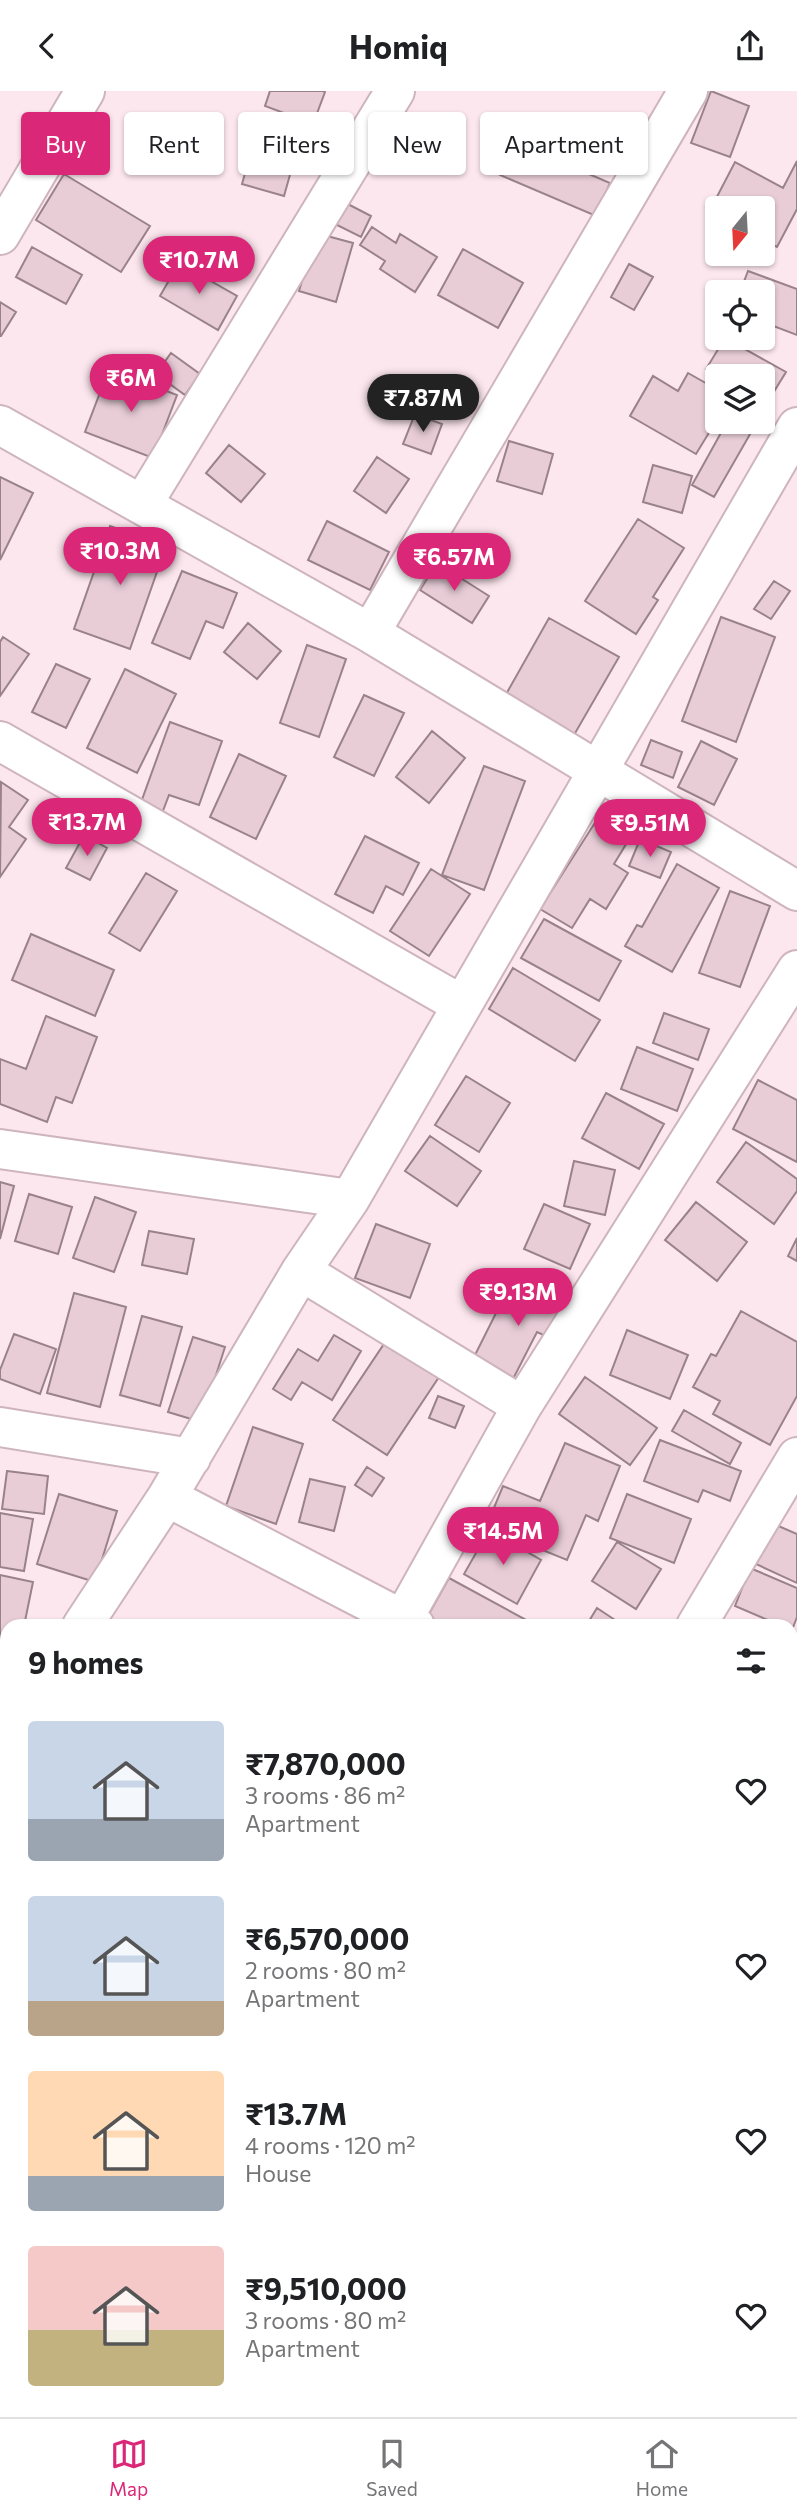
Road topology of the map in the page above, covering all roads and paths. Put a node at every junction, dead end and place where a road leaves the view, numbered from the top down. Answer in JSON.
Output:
{"nodes":[{"id":1,"x":85,"y":91,"type":"edge"},
{"id":2,"x":395,"y":91,"type":"edge"},
{"id":3,"x":688,"y":91,"type":"edge"},
{"id":4,"x":0,"y":235,"type":"edge"},
{"id":5,"x":0,"y":425,"type":"edge"},
{"id":6,"x":797,"y":427,"type":"edge"},
{"id":7,"x":142,"y":505,"type":"junction"},
{"id":8,"x":370,"y":633,"type":"junction"},
{"id":9,"x":2,"y":745,"type":"edge"},
{"id":10,"x":598,"y":772,"type":"junction"},
{"id":11,"x":797,"y":891,"type":"edge"},
{"id":12,"x":797,"y":970,"type":"edge"},
{"id":13,"x":462,"y":1005,"type":"junction"},
{"id":14,"x":0,"y":1149,"type":"edge"},
{"id":15,"x":350,"y":1199,"type":"junction"},
{"id":16,"x":302,"y":1271,"type":"junction"},
{"id":17,"x":522,"y":1406,"type":"junction"},
{"id":18,"x":0,"y":1427,"type":"edge"},
{"id":19,"x":191,"y":1458,"type":"junction"},
{"id":20,"x":791,"y":1480,"type":"edge"},
{"id":21,"x":167,"y":1497,"type":"junction"},
{"id":22,"x":87,"y":1619,"type":"edge"},
{"id":23,"x":403,"y":1619,"type":"edge"},
{"id":24,"x":411,"y":1619,"type":"edge"},
{"id":25,"x":701,"y":1619,"type":"edge"}],
"edges":[{"from":1,"to":4,"type":"street"},
{"from":2,"to":7,"type":"street"},
{"from":3,"to":8,"type":"street"},
{"from":5,"to":7,"type":"street"},
{"from":6,"to":10,"type":"street"},
{"from":7,"to":8,"type":"street"},
{"from":8,"to":10,"type":"street"},
{"from":9,"to":13,"type":"street"},
{"from":10,"to":11,"type":"street"},
{"from":10,"to":13,"type":"street"},
{"from":12,"to":17,"type":"street"},
{"from":13,"to":15,"type":"street"},
{"from":14,"to":15,"type":"street"},
{"from":15,"to":16,"type":"street"},
{"from":16,"to":17,"type":"street"},
{"from":16,"to":19,"type":"street"},
{"from":17,"to":24,"type":"street"},
{"from":18,"to":19,"type":"street"},
{"from":19,"to":21,"type":"street"},
{"from":20,"to":25,"type":"street"},
{"from":21,"to":22,"type":"street"},
{"from":21,"to":23,"type":"street"}]}
